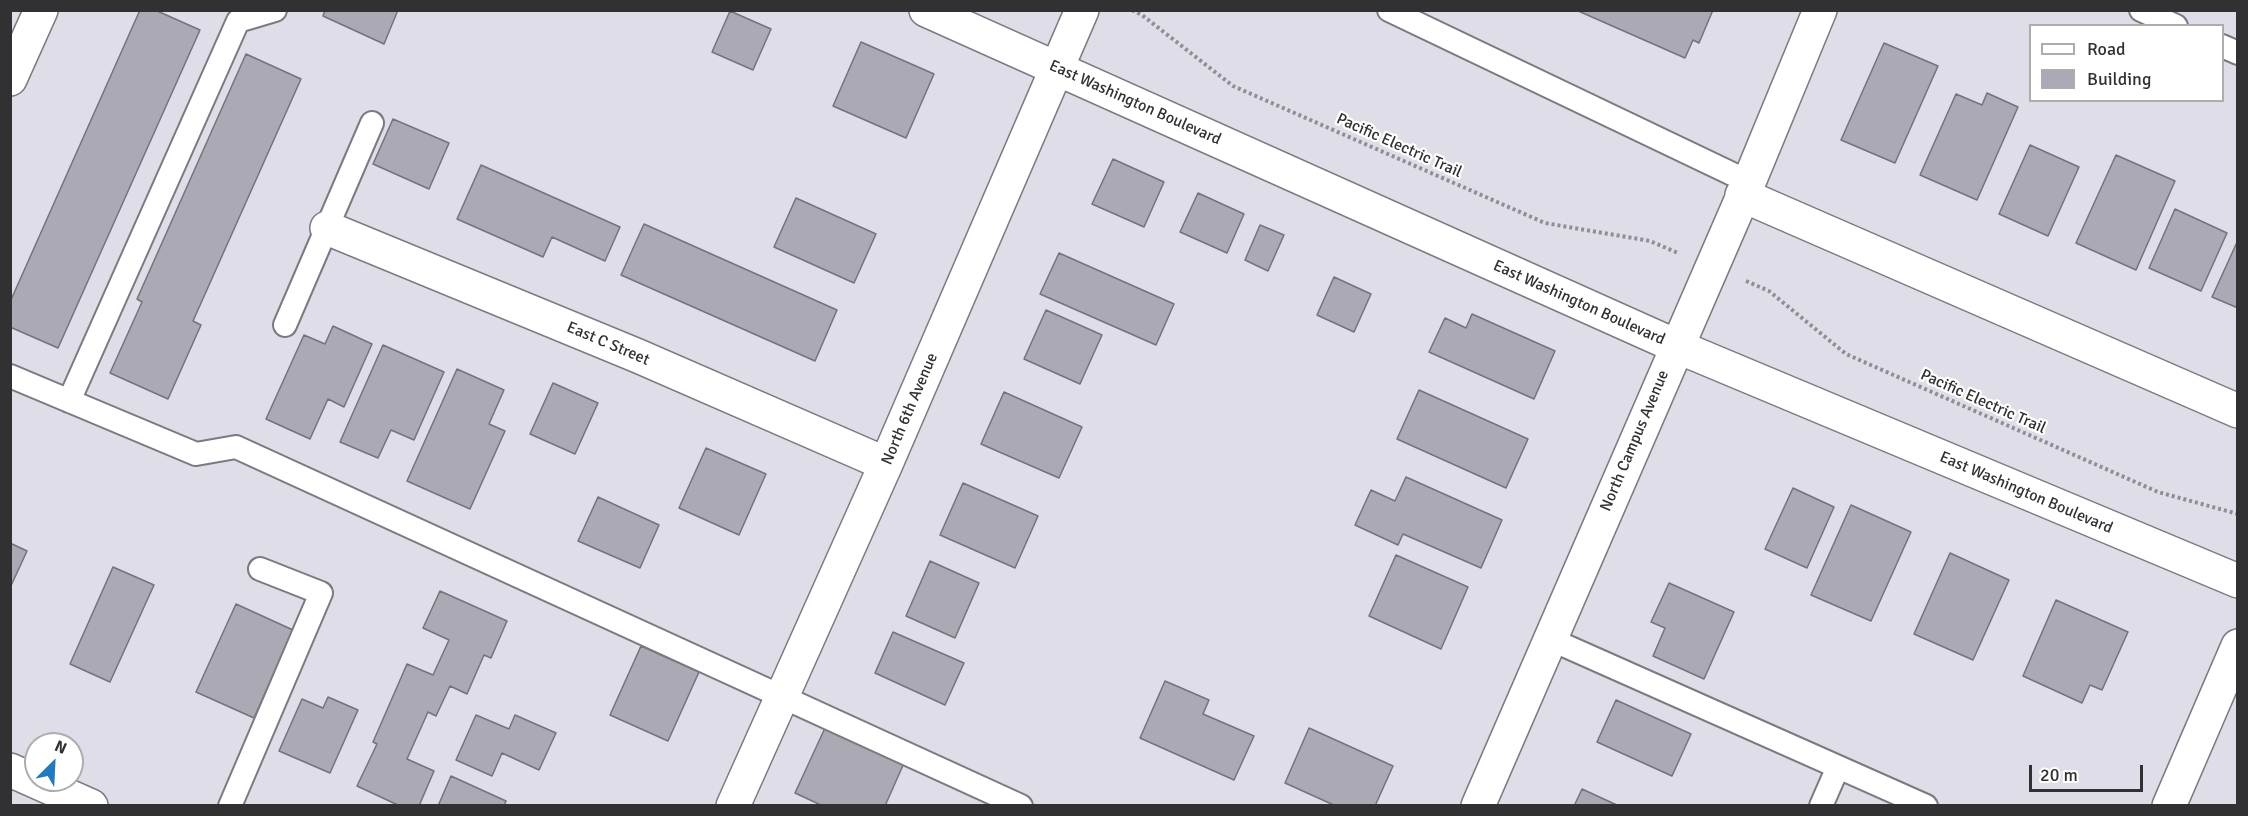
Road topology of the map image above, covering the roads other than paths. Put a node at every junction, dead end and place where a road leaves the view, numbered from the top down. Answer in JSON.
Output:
{"nodes":[{"id":1,"x":41,"y":10,"type":"edge"},
{"id":2,"x":275,"y":10,"type":"edge"},
{"id":3,"x":926,"y":10,"type":"edge"},
{"id":4,"x":1082,"y":10,"type":"edge"},
{"id":5,"x":1389,"y":10,"type":"edge"},
{"id":6,"x":1820,"y":10,"type":"edge"},
{"id":7,"x":2224,"y":46,"type":"edge"},
{"id":8,"x":2238,"y":52,"type":"edge"},
{"id":9,"x":1056,"y":68,"type":"junction"},
{"id":10,"x":10,"y":79,"type":"edge"},
{"id":11,"x":372,"y":123,"type":"dead end"},
{"id":12,"x":1746,"y":188,"type":"junction"},
{"id":13,"x":327,"y":228,"type":"junction"},
{"id":14,"x":285,"y":325,"type":"dead end"},
{"id":15,"x":1676,"y":346,"type":"junction"},
{"id":16,"x":10,"y":376,"type":"edge"},
{"id":17,"x":69,"y":401,"type":"junction"},
{"id":18,"x":2238,"y":411,"type":"edge"},
{"id":19,"x":886,"y":464,"type":"junction"},
{"id":20,"x":260,"y":569,"type":"dead end"},
{"id":21,"x":2238,"y":581,"type":"edge"},
{"id":22,"x":1550,"y":639,"type":"junction"},
{"id":23,"x":2238,"y":646,"type":"edge"},
{"id":24,"x":782,"y":696,"type":"junction"},
{"id":25,"x":1838,"y":766,"type":"junction"},
{"id":26,"x":10,"y":770,"type":"edge"},
{"id":27,"x":91,"y":806,"type":"edge"},
{"id":28,"x":230,"y":806,"type":"edge"},
{"id":29,"x":733,"y":806,"type":"edge"},
{"id":30,"x":1021,"y":806,"type":"edge"},
{"id":31,"x":1478,"y":806,"type":"edge"},
{"id":32,"x":1821,"y":806,"type":"edge"},
{"id":33,"x":1926,"y":806,"type":"edge"},
{"id":34,"x":2169,"y":806,"type":"edge"}],
"edges":[{"from":1,"to":10,"type":"street"},
{"from":2,"to":17,"type":"lane"},
{"from":3,"to":9,"type":"street","name":"East Washington Boulevard"},
{"from":4,"to":9,"type":"street","name":"North 6th Avenue"},
{"from":5,"to":12,"type":"lane"},
{"from":6,"to":12,"type":"street","name":"North Campus Avenue"},
{"from":7,"to":8,"type":"lane"},
{"from":9,"to":15,"type":"street","name":"East Washington Boulevard"},
{"from":9,"to":19,"type":"street","name":"North 6th Avenue"},
{"from":11,"to":13,"type":"lane"},
{"from":12,"to":15,"type":"street","name":"North Campus Avenue"},
{"from":12,"to":18,"type":"street"},
{"from":13,"to":14,"type":"lane"},
{"from":13,"to":19,"type":"street","name":"East C Street"},
{"from":15,"to":21,"type":"street","name":"East Washington Boulevard"},
{"from":15,"to":22,"type":"street","name":"North Campus Avenue"},
{"from":16,"to":17,"type":"lane"},
{"from":17,"to":24,"type":"lane"},
{"from":19,"to":24,"type":"street","name":"North 6th Avenue"},
{"from":20,"to":28,"type":"lane"},
{"from":22,"to":25,"type":"lane"},
{"from":22,"to":31,"type":"street","name":"North Campus Avenue"},
{"from":23,"to":34,"type":"street"},
{"from":24,"to":29,"type":"street","name":"North 6th Avenue"},
{"from":24,"to":30,"type":"lane"},
{"from":25,"to":32,"type":"lane"},
{"from":25,"to":33,"type":"lane"},
{"from":26,"to":27,"type":"street"}]}
